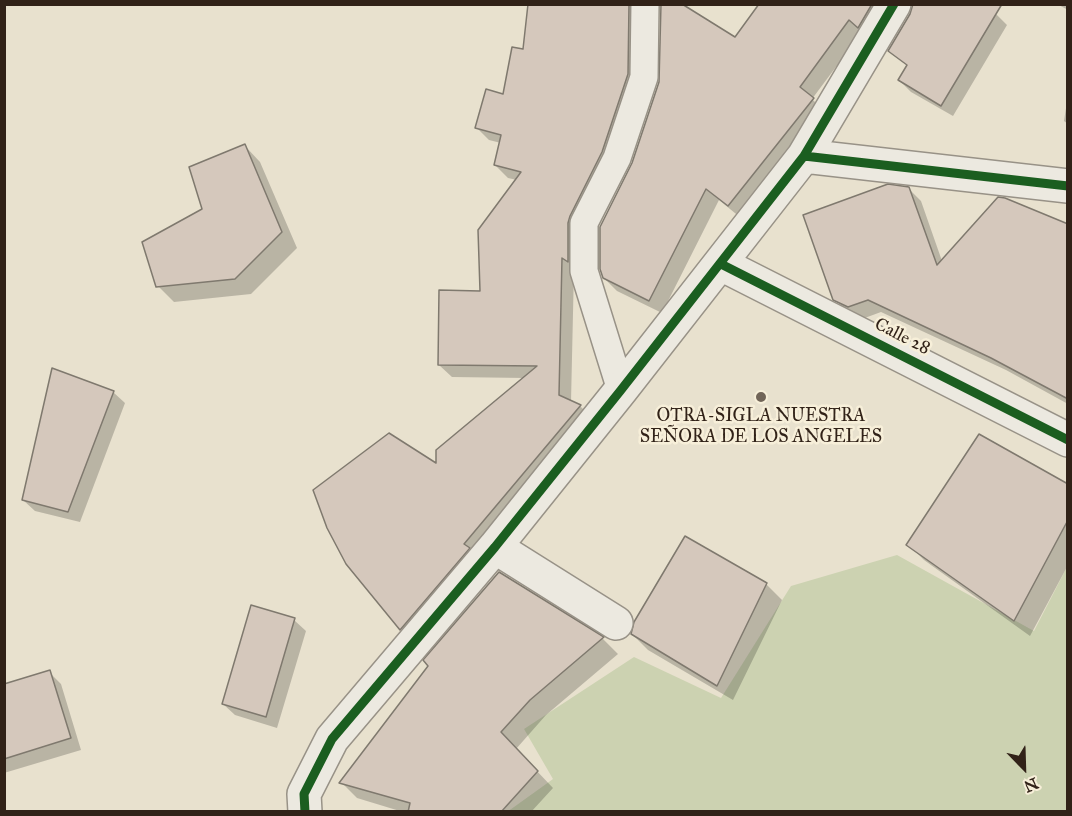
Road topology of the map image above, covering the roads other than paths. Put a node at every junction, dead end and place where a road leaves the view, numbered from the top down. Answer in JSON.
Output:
{"nodes":[{"id":1,"x":645,"y":4,"type":"edge"},
{"id":2,"x":894,"y":4,"type":"edge"},
{"id":3,"x":804,"y":156,"type":"junction"},
{"id":4,"x":1068,"y":186,"type":"edge"},
{"id":5,"x":721,"y":264,"type":"junction"},
{"id":6,"x":621,"y":390,"type":"junction"},
{"id":7,"x":1068,"y":440,"type":"edge"},
{"id":8,"x":495,"y":547,"type":"junction"},
{"id":9,"x":616,"y":623,"type":"dead end"},
{"id":10,"x":305,"y":812,"type":"edge"}],
"edges":[{"from":1,"to":6,"type":"lane"},
{"from":2,"to":3,"type":"street"},
{"from":3,"to":4,"type":"street"},
{"from":3,"to":5,"type":"street"},
{"from":5,"to":6,"type":"street"},
{"from":5,"to":7,"type":"street","name":"Calle 28"},
{"from":6,"to":8,"type":"street"},
{"from":8,"to":9,"type":"street"},
{"from":8,"to":10,"type":"street"}]}
